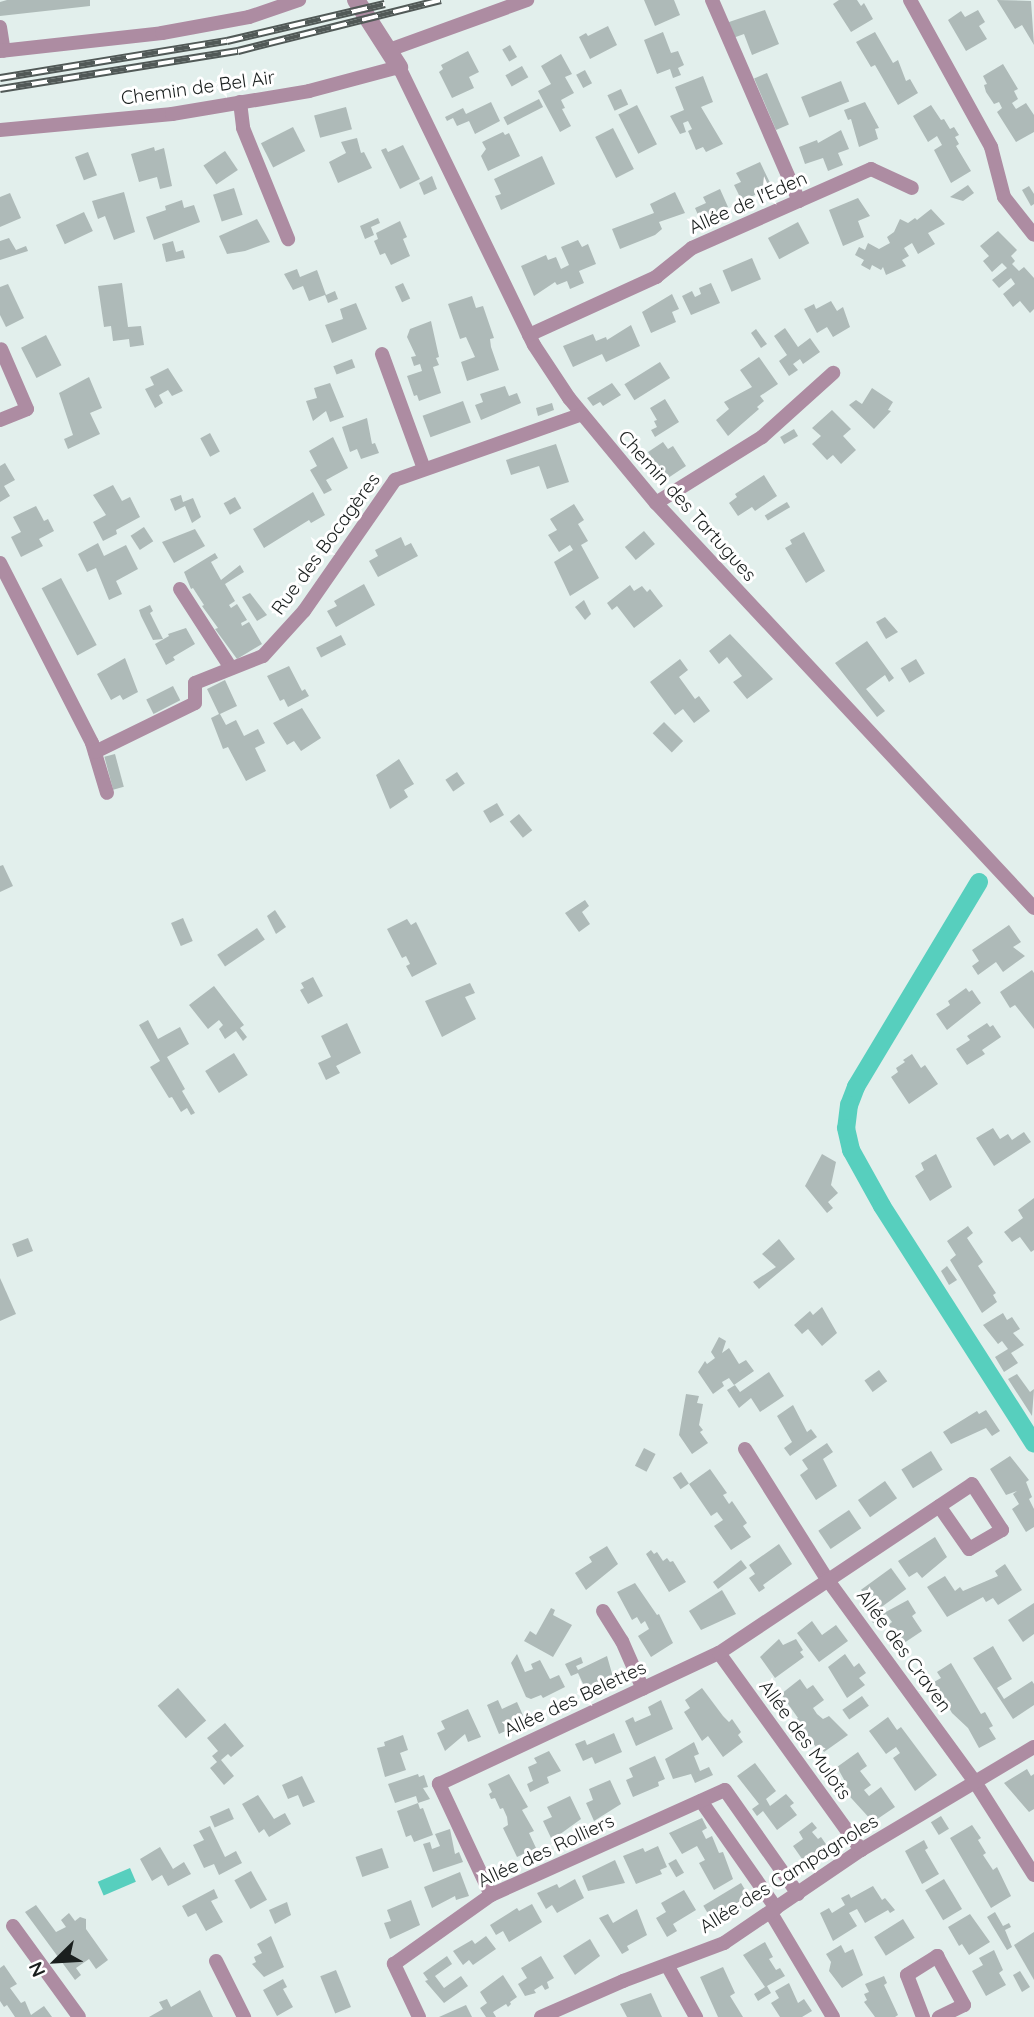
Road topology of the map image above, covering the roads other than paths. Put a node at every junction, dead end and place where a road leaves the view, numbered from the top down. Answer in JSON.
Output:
{"nodes":[{"id":1,"x":299,"y":0,"type":"edge"},
{"id":2,"x":356,"y":0,"type":"edge"},
{"id":3,"x":527,"y":0,"type":"edge"},
{"id":4,"x":712,"y":0,"type":"edge"},
{"id":5,"x":911,"y":0,"type":"edge"},
{"id":6,"x":0,"y":27,"type":"edge"},
{"id":7,"x":389,"y":50,"type":"junction"},
{"id":8,"x":2,"y":51,"type":"edge"},
{"id":9,"x":399,"y":67,"type":"junction"},
{"id":10,"x":240,"y":102,"type":"junction"},
{"id":11,"x":0,"y":130,"type":"edge"},
{"id":12,"x":912,"y":188,"type":"dead end"},
{"id":13,"x":799,"y":201,"type":"junction"},
{"id":14,"x":1034,"y":235,"type":"edge"},
{"id":15,"x":288,"y":239,"type":"dead end"},
{"id":16,"x":529,"y":335,"type":"junction"},
{"id":17,"x":1,"y":349,"type":"edge"},
{"id":18,"x":382,"y":354,"type":"dead end"},
{"id":19,"x":833,"y":373,"type":"dead end"},
{"id":20,"x":582,"y":414,"type":"junction"},
{"id":21,"x":0,"y":420,"type":"edge"},
{"id":22,"x":424,"y":469,"type":"junction"},
{"id":23,"x":656,"y":503,"type":"junction"},
{"id":24,"x":0,"y":563,"type":"edge"},
{"id":25,"x":180,"y":589,"type":"dead end"},
{"id":26,"x":231,"y":668,"type":"junction"},
{"id":27,"x":95,"y":752,"type":"junction"},
{"id":28,"x":107,"y":793,"type":"dead end"},
{"id":29,"x":1034,"y":908,"type":"edge"},
{"id":30,"x":745,"y":1448,"type":"dead end"},
{"id":31,"x":939,"y":1506,"type":"junction"},
{"id":32,"x":827,"y":1579,"type":"junction"},
{"id":33,"x":603,"y":1611,"type":"dead end"},
{"id":34,"x":719,"y":1653,"type":"junction"},
{"id":35,"x":643,"y":1689,"type":"junction"},
{"id":36,"x":1034,"y":1747,"type":"edge"},
{"id":37,"x":975,"y":1783,"type":"junction"},
{"id":38,"x":701,"y":1801,"type":"junction"},
{"id":39,"x":861,"y":1850,"type":"junction"},
{"id":40,"x":1034,"y":1875,"type":"edge"},
{"id":41,"x":799,"y":1894,"type":"junction"},
{"id":42,"x":491,"y":1895,"type":"junction"},
{"id":43,"x":773,"y":1911,"type":"junction"},
{"id":44,"x":13,"y":1926,"type":"dead end"},
{"id":45,"x":216,"y":1961,"type":"dead end"},
{"id":46,"x":667,"y":1965,"type":"junction"},
{"id":47,"x":79,"y":2017,"type":"edge"},
{"id":48,"x":244,"y":2017,"type":"edge"},
{"id":49,"x":419,"y":2017,"type":"edge"},
{"id":50,"x":541,"y":2017,"type":"edge"},
{"id":51,"x":696,"y":2017,"type":"edge"},
{"id":52,"x":834,"y":2017,"type":"edge"},
{"id":53,"x":923,"y":2017,"type":"edge"},
{"id":54,"x":939,"y":2017,"type":"edge"}],
"edges":[{"from":1,"to":8,"type":"street"},
{"from":2,"to":7,"type":"street"},
{"from":3,"to":7,"type":"street"},
{"from":4,"to":13,"type":"street"},
{"from":5,"to":14,"type":"street"},
{"from":6,"to":8,"type":"street"},
{"from":7,"to":9,"type":"street"},
{"from":9,"to":10,"type":"street","name":"Chemin de Bel Air"},
{"from":9,"to":16,"type":"street","name":"Chemin des Tartugues"},
{"from":10,"to":11,"type":"street","name":"Chemin de Bel Air"},
{"from":10,"to":15,"type":"street"},
{"from":12,"to":13,"type":"street","name":"Allée de l'Eden"},
{"from":13,"to":16,"type":"street","name":"Allée de l'Eden"},
{"from":16,"to":20,"type":"street","name":"Chemin des Tartugues"},
{"from":17,"to":21,"type":"street"},
{"from":18,"to":22,"type":"street"},
{"from":19,"to":23,"type":"street"},
{"from":20,"to":22,"type":"street","name":"Rue des Bocagères"},
{"from":20,"to":23,"type":"street","name":"Chemin des Tartugues"},
{"from":22,"to":26,"type":"street","name":"Rue des Bocagères"},
{"from":23,"to":29,"type":"street","name":"Chemin des Tartugues"},
{"from":24,"to":27,"type":"street"},
{"from":25,"to":26,"type":"street"},
{"from":26,"to":27,"type":"street","name":"Rue des Bocagères"},
{"from":27,"to":28,"type":"street"},
{"from":30,"to":32,"type":"street","name":"Allée des Craven"},
{"from":31,"to":31,"type":"street","name":"Allée des Belettes"},
{"from":31,"to":32,"type":"street","name":"Allée des Belettes"},
{"from":32,"to":34,"type":"street","name":"Allée des Belettes"},
{"from":32,"to":37,"type":"street","name":"Allée des Craven"},
{"from":33,"to":35,"type":"street"},
{"from":34,"to":35,"type":"street","name":"Allée des Belettes"},
{"from":34,"to":39,"type":"street","name":"Allée des Mulots"},
{"from":35,"to":42,"type":"street","name":"Allée des Belettes"},
{"from":36,"to":37,"type":"street","name":"Allée des Campagnoles"},
{"from":37,"to":39,"type":"street","name":"Allée des Campagnoles"},
{"from":37,"to":40,"type":"street","name":"Allée des Craven"},
{"from":38,"to":41,"type":"street","name":"Allée des Rolliers"},
{"from":38,"to":42,"type":"street","name":"Allée des Rolliers"},
{"from":38,"to":43,"type":"street"},
{"from":39,"to":41,"type":"street","name":"Allée des Campagnoles"},
{"from":41,"to":43,"type":"street","name":"Allée des Campagnoles"},
{"from":42,"to":49,"type":"street","name":"Allée des Rolliers"},
{"from":43,"to":46,"type":"street","name":"Allée des Campagnoles"},
{"from":43,"to":52,"type":"street"},
{"from":44,"to":47,"type":"street"},
{"from":45,"to":48,"type":"street"},
{"from":46,"to":50,"type":"street","name":"Allée des Campagnoles"},
{"from":46,"to":51,"type":"street"},
{"from":53,"to":54,"type":"street"}]}
